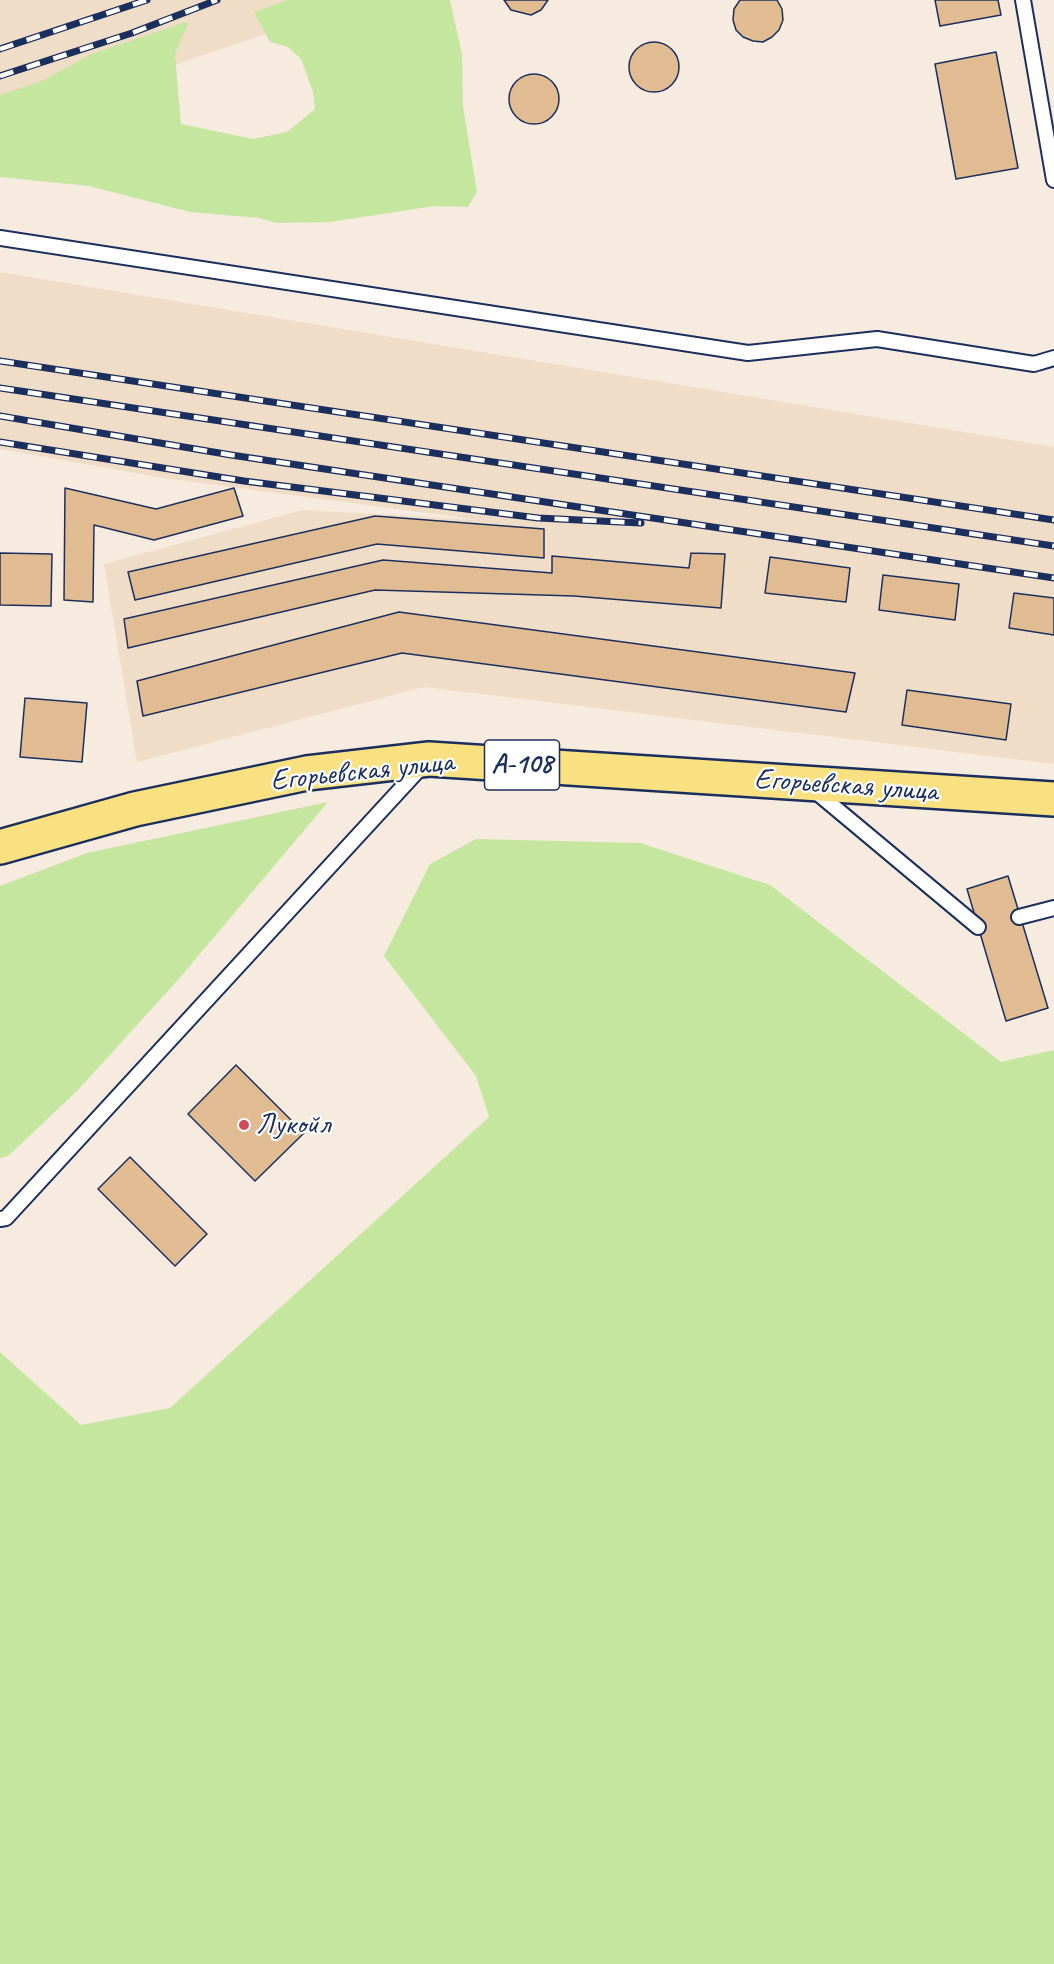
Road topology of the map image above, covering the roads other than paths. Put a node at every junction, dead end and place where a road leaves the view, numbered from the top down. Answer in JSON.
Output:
{"nodes":[{"id":1,"x":1023,"y":0,"type":"edge"},
{"id":2,"x":1054,"y":180,"type":"edge"},
{"id":3,"x":0,"y":238,"type":"edge"},
{"id":4,"x":1054,"y":358,"type":"edge"},
{"id":5,"x":429,"y":759,"type":"junction"},
{"id":6,"x":807,"y":784,"type":"junction"},
{"id":7,"x":1054,"y":799,"type":"edge"},
{"id":8,"x":0,"y":848,"type":"edge"},
{"id":9,"x":1054,"y":909,"type":"edge"},
{"id":10,"x":1019,"y":917,"type":"dead end"},
{"id":11,"x":978,"y":927,"type":"dead end"},
{"id":12,"x":0,"y":1219,"type":"edge"}],
"edges":[{"from":1,"to":2,"type":"lane"},
{"from":3,"to":4,"type":"lane"},
{"from":5,"to":6,"type":"highway","name":"Егорьевская улица","number":"А-108"},
{"from":5,"to":8,"type":"highway","name":"Егорьевская улица","number":"А-108"},
{"from":5,"to":12,"type":"lane"},
{"from":6,"to":7,"type":"highway","name":"Егорьевская улица","number":"А-108"},
{"from":6,"to":11,"type":"lane"},
{"from":9,"to":10,"type":"lane"}]}
